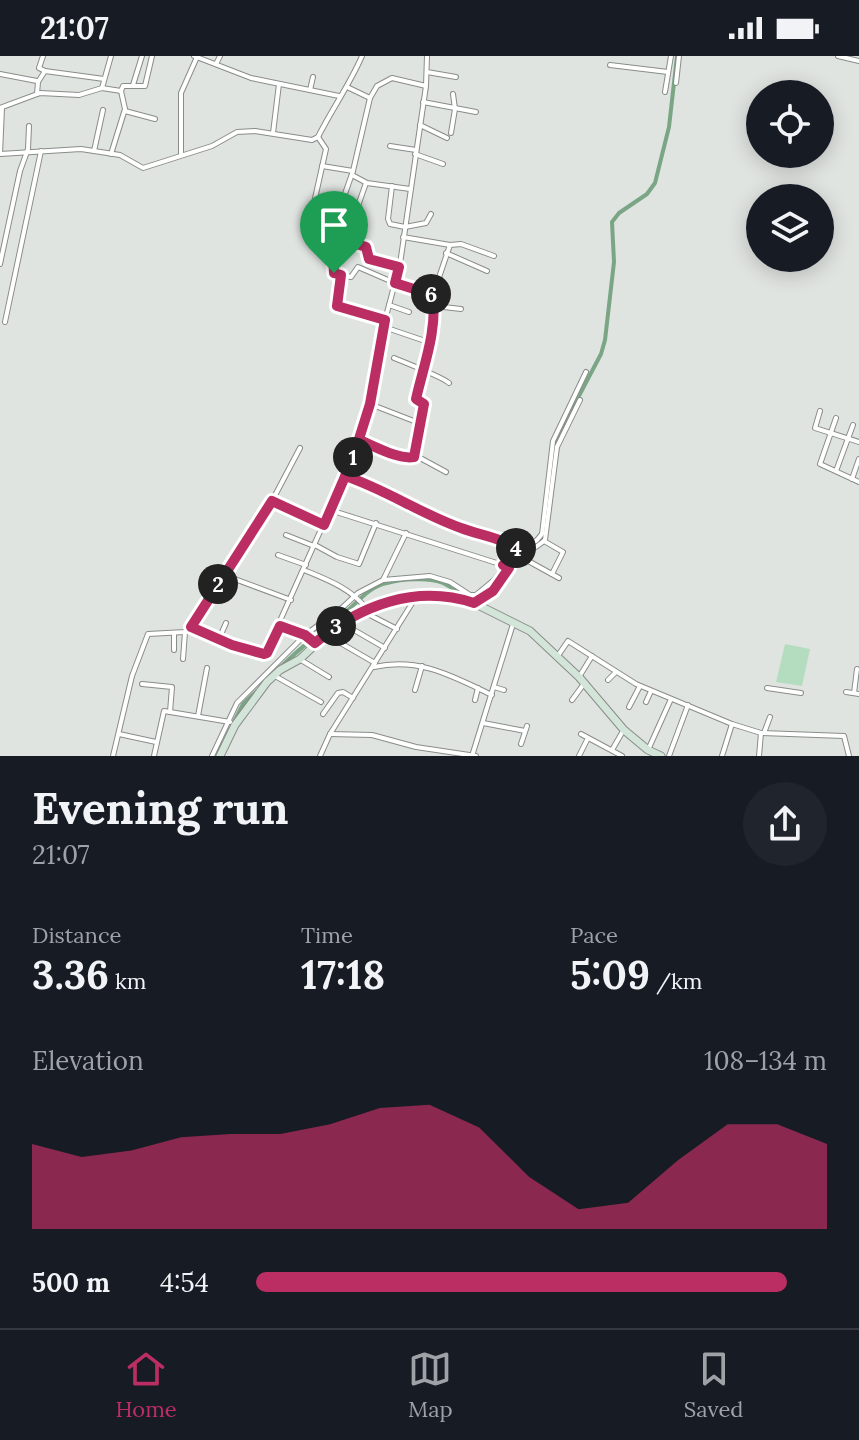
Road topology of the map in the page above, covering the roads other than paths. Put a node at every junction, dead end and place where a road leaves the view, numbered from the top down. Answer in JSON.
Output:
{"nodes":[{"id":1,"x":43,"y":56,"type":"edge"},
{"id":2,"x":111,"y":56,"type":"edge"},
{"id":3,"x":142,"y":56,"type":"edge"},
{"id":4,"x":152,"y":56,"type":"edge"},
{"id":5,"x":220,"y":56,"type":"edge"},
{"id":6,"x":362,"y":56,"type":"edge"},
{"id":7,"x":427,"y":56,"type":"edge"},
{"id":8,"x":671,"y":56,"type":"edge"},
{"id":9,"x":679,"y":56,"type":"edge"},
{"id":10,"x":838,"y":56,"type":"edge"},
{"id":11,"x":195,"y":57,"type":"edge"},
{"id":12,"x":859,"y":61,"type":"edge"},
{"id":13,"x":216,"y":64,"type":"junction"},
{"id":14,"x":610,"y":65,"type":"dead end"},
{"id":15,"x":45,"y":71,"type":"junction"},
{"id":16,"x":427,"y":72,"type":"junction"},
{"id":17,"x":668,"y":72,"type":"junction"},
{"id":18,"x":0,"y":74,"type":"edge"},
{"id":19,"x":313,"y":77,"type":"dead end"},
{"id":20,"x":456,"y":77,"type":"dead end"},
{"id":21,"x":104,"y":79,"type":"junction"},
{"id":22,"x":38,"y":82,"type":"junction"},
{"id":23,"x":676,"y":83,"type":"dead end"},
{"id":24,"x":279,"y":84,"type":"junction"},
{"id":25,"x":133,"y":85,"type":"junction"},
{"id":26,"x":426,"y":86,"type":"junction"},
{"id":27,"x":346,"y":87,"type":"junction"},
{"id":28,"x":102,"y":88,"type":"junction"},
{"id":29,"x":310,"y":90,"type":"junction"},
{"id":30,"x":121,"y":91,"type":"junction"},
{"id":31,"x":665,"y":92,"type":"dead end"},
{"id":32,"x":37,"y":94,"type":"junction"},
{"id":33,"x":453,"y":94,"type":"dead end"},
{"id":34,"x":339,"y":96,"type":"junction"},
{"id":35,"x":370,"y":98,"type":"junction"},
{"id":36,"x":423,"y":102,"type":"junction"},
{"id":37,"x":1,"y":108,"type":"edge"},
{"id":38,"x":455,"y":109,"type":"junction"},
{"id":39,"x":103,"y":110,"type":"dead end"},
{"id":40,"x":125,"y":111,"type":"junction"},
{"id":41,"x":476,"y":112,"type":"dead end"},
{"id":42,"x":155,"y":119,"type":"dead end"},
{"id":43,"x":420,"y":125,"type":"junction"},
{"id":44,"x":29,"y":126,"type":"dead end"},
{"id":45,"x":451,"y":133,"type":"dead end"},
{"id":46,"x":273,"y":134,"type":"junction"},
{"id":47,"x":318,"y":137,"type":"junction"},
{"id":48,"x":447,"y":138,"type":"dead end"},
{"id":49,"x":390,"y":146,"type":"dead end"},
{"id":50,"x":41,"y":151,"type":"junction"},
{"id":51,"x":94,"y":151,"type":"junction"},
{"id":52,"x":415,"y":152,"type":"junction"},
{"id":53,"x":26,"y":153,"type":"junction"},
{"id":54,"x":0,"y":154,"type":"edge"},
{"id":55,"x":111,"y":154,"type":"junction"},
{"id":56,"x":181,"y":156,"type":"junction"},
{"id":57,"x":443,"y":164,"type":"dead end"},
{"id":58,"x":322,"y":166,"type":"junction"},
{"id":59,"x":352,"y":173,"type":"junction"},
{"id":60,"x":366,"y":182,"type":"junction"},
{"id":61,"x":392,"y":186,"type":"junction"},
{"id":62,"x":410,"y":189,"type":"junction"},
{"id":63,"x":341,"y":205,"type":"dead end"},
{"id":64,"x":431,"y":214,"type":"dead end"},
{"id":65,"x":342,"y":224,"type":"junction"},
{"id":66,"x":405,"y":227,"type":"junction"},
{"id":67,"x":403,"y":237,"type":"junction"},
{"id":68,"x":339,"y":238,"type":"junction"},
{"id":69,"x":450,"y":245,"type":"junction"},
{"id":70,"x":446,"y":253,"type":"junction"},
{"id":71,"x":494,"y":256,"type":"dead end"},
{"id":72,"x":0,"y":264,"type":"edge"},
{"id":73,"x":399,"y":267,"type":"junction"},
{"id":74,"x":487,"y":271,"type":"dead end"},
{"id":75,"x":341,"y":275,"type":"junction"},
{"id":76,"x":395,"y":283,"type":"junction"},
{"id":77,"x":433,"y":295,"type":"junction"},
{"id":78,"x":389,"y":305,"type":"junction"},
{"id":79,"x":434,"y":306,"type":"junction"},
{"id":80,"x":461,"y":309,"type":"dead end"},
{"id":81,"x":409,"y":312,"type":"dead end"},
{"id":82,"x":385,"y":320,"type":"junction"},
{"id":83,"x":5,"y":322,"type":"dead end"},
{"id":84,"x":385,"y":327,"type":"junction"},
{"id":85,"x":431,"y":343,"type":"junction"},
{"id":86,"x":394,"y":358,"type":"dead end"},
{"id":87,"x":422,"y":371,"type":"junction"},
{"id":88,"x":586,"y":372,"type":"dead end"},
{"id":89,"x":449,"y":383,"type":"dead end"},
{"id":90,"x":580,"y":400,"type":"dead end"},
{"id":91,"x":370,"y":404,"type":"junction"},
{"id":92,"x":820,"y":411,"type":"dead end"},
{"id":93,"x":836,"y":418,"type":"dead end"},
{"id":94,"x":419,"y":423,"type":"junction"},
{"id":95,"x":853,"y":425,"type":"dead end"},
{"id":96,"x":831,"y":433,"type":"junction"},
{"id":97,"x":847,"y":438,"type":"junction"},
{"id":98,"x":359,"y":440,"type":"junction"},
{"id":99,"x":859,"y":442,"type":"edge"},
{"id":100,"x":300,"y":448,"type":"dead end"},
{"id":101,"x":414,"y":457,"type":"junction"},
{"id":102,"x":859,"y":459,"type":"edge"},
{"id":103,"x":836,"y":471,"type":"junction"},
{"id":104,"x":446,"y":472,"type":"dead end"},
{"id":105,"x":345,"y":476,"type":"junction"},
{"id":106,"x":852,"y":479,"type":"junction"},
{"id":107,"x":859,"y":482,"type":"edge"},
{"id":108,"x":272,"y":501,"type":"junction"},
{"id":109,"x":330,"y":510,"type":"junction"},
{"id":110,"x":376,"y":523,"type":"junction"},
{"id":111,"x":324,"y":525,"type":"junction"},
{"id":112,"x":406,"y":533,"type":"junction"},
{"id":113,"x":286,"y":535,"type":"dead end"},
{"id":114,"x":544,"y":541,"type":"junction"},
{"id":115,"x":315,"y":546,"type":"junction"},
{"id":116,"x":520,"y":554,"type":"junction"},
{"id":117,"x":278,"y":555,"type":"dead end"},
{"id":118,"x":507,"y":567,"type":"junction"},
{"id":119,"x":305,"y":568,"type":"junction"},
{"id":120,"x":552,"y":574,"type":"junction"},
{"id":121,"x":224,"y":575,"type":"junction"},
{"id":122,"x":559,"y":578,"type":"dead end"},
{"id":123,"x":383,"y":580,"type":"junction"},
{"id":124,"x":417,"y":596,"type":"junction"},
{"id":125,"x":357,"y":597,"type":"junction"},
{"id":126,"x":291,"y":600,"type":"junction"},
{"id":127,"x":474,"y":603,"type":"junction"},
{"id":128,"x":363,"y":610,"type":"junction"},
{"id":129,"x":513,"y":622,"type":"junction"},
{"id":130,"x":226,"y":623,"type":"dead end"},
{"id":131,"x":340,"y":623,"type":"junction"},
{"id":132,"x":280,"y":626,"type":"junction"},
{"id":133,"x":191,"y":627,"type":"junction"},
{"id":134,"x":397,"y":629,"type":"junction"},
{"id":135,"x":185,"y":632,"type":"junction"},
{"id":136,"x":174,"y":633,"type":"junction"},
{"id":137,"x":325,"y":634,"type":"junction"},
{"id":138,"x":309,"y":638,"type":"junction"},
{"id":139,"x":219,"y":639,"type":"junction"},
{"id":140,"x":385,"y":648,"type":"junction"},
{"id":141,"x":174,"y":650,"type":"dead end"},
{"id":142,"x":556,"y":655,"type":"junction"},
{"id":143,"x":592,"y":656,"type":"junction"},
{"id":144,"x":183,"y":659,"type":"dead end"},
{"id":145,"x":300,"y":659,"type":"junction"},
{"id":146,"x":373,"y":665,"type":"junction"},
{"id":147,"x":422,"y":666,"type":"junction"},
{"id":148,"x":207,"y":668,"type":"dead end"},
{"id":149,"x":857,"y":669,"type":"edge"},
{"id":150,"x":273,"y":672,"type":"junction"},
{"id":151,"x":616,"y":672,"type":"junction"},
{"id":152,"x":329,"y":677,"type":"dead end"},
{"id":153,"x":582,"y":680,"type":"junction"},
{"id":154,"x":608,"y":680,"type":"dead end"},
{"id":155,"x":142,"y":684,"type":"dead end"},
{"id":156,"x":640,"y":686,"type":"junction"},
{"id":157,"x":494,"y":687,"type":"junction"},
{"id":158,"x":478,"y":688,"type":"junction"},
{"id":159,"x":767,"y":688,"type":"dead end"},
{"id":160,"x":415,"y":690,"type":"dead end"},
{"id":161,"x":504,"y":690,"type":"dead end"},
{"id":162,"x":651,"y":691,"type":"junction"},
{"id":163,"x":846,"y":692,"type":"dead end"},
{"id":164,"x":801,"y":693,"type":"dead end"},
{"id":165,"x":856,"y":694,"type":"edge"},
{"id":166,"x":492,"y":695,"type":"junction"},
{"id":167,"x":353,"y":698,"type":"junction"},
{"id":168,"x":671,"y":699,"type":"junction"},
{"id":169,"x":475,"y":700,"type":"dead end"},
{"id":170,"x":572,"y":700,"type":"dead end"},
{"id":171,"x":321,"y":702,"type":"dead end"},
{"id":172,"x":646,"y":702,"type":"dead end"},
{"id":173,"x":688,"y":705,"type":"junction"},
{"id":174,"x":629,"y":707,"type":"dead end"},
{"id":175,"x":170,"y":712,"type":"junction"},
{"id":176,"x":323,"y":714,"type":"dead end"},
{"id":177,"x":198,"y":716,"type":"junction"},
{"id":178,"x":770,"y":717,"type":"dead end"},
{"id":179,"x":231,"y":723,"type":"junction"},
{"id":180,"x":483,"y":723,"type":"junction"},
{"id":181,"x":732,"y":724,"type":"junction"},
{"id":182,"x":624,"y":730,"type":"junction"},
{"id":183,"x":763,"y":733,"type":"junction"},
{"id":184,"x":118,"y":734,"type":"junction"},
{"id":185,"x":330,"y":734,"type":"junction"},
{"id":186,"x":581,"y":734,"type":"dead end"},
{"id":187,"x":587,"y":740,"type":"junction"},
{"id":188,"x":156,"y":742,"type":"junction"},
{"id":189,"x":521,"y":744,"type":"dead end"},
{"id":190,"x":612,"y":750,"type":"junction"},
{"id":191,"x":648,"y":750,"type":"junction"},
{"id":192,"x":113,"y":756,"type":"edge"},
{"id":193,"x":154,"y":756,"type":"edge"},
{"id":194,"x":212,"y":756,"type":"edge"},
{"id":195,"x":220,"y":756,"type":"edge"},
{"id":196,"x":320,"y":756,"type":"edge"},
{"id":197,"x":474,"y":756,"type":"edge"},
{"id":198,"x":579,"y":756,"type":"edge"},
{"id":199,"x":622,"y":756,"type":"edge"},
{"id":200,"x":661,"y":756,"type":"edge"},
{"id":201,"x":669,"y":756,"type":"edge"},
{"id":202,"x":722,"y":756,"type":"edge"},
{"id":203,"x":759,"y":756,"type":"edge"},
{"id":204,"x":849,"y":756,"type":"edge"}],
"edges":[{"from":1,"to":15,"type":"street"},
{"from":2,"to":21,"type":"street"},
{"from":3,"to":25,"type":"street"},
{"from":4,"to":25,"type":"street"},
{"from":5,"to":13,"type":"street"},
{"from":6,"to":27,"type":"street"},
{"from":7,"to":16,"type":"street"},
{"from":8,"to":17,"type":"street"},
{"from":9,"to":23,"type":"street"},
{"from":10,"to":12,"type":"street"},
{"from":11,"to":13,"type":"street"},
{"from":11,"to":56,"type":"street"},
{"from":13,"to":24,"type":"street"},
{"from":14,"to":17,"type":"street"},
{"from":15,"to":21,"type":"street"},
{"from":15,"to":22,"type":"street"},
{"from":16,"to":20,"type":"street"},
{"from":16,"to":26,"type":"street"},
{"from":17,"to":31,"type":"street"},
{"from":18,"to":22,"type":"street"},
{"from":19,"to":29,"type":"street"},
{"from":21,"to":28,"type":"street"},
{"from":22,"to":32,"type":"street"},
{"from":24,"to":29,"type":"street"},
{"from":24,"to":46,"type":"street"},
{"from":25,"to":30,"type":"street"},
{"from":26,"to":35,"type":"street"},
{"from":26,"to":36,"type":"street"},
{"from":27,"to":34,"type":"street"},
{"from":27,"to":35,"type":"street"},
{"from":28,"to":30,"type":"street"},
{"from":28,"to":32,"type":"street"},
{"from":29,"to":34,"type":"street"},
{"from":30,"to":40,"type":"street"},
{"from":32,"to":37,"type":"street"},
{"from":33,"to":38,"type":"street"},
{"from":34,"to":47,"type":"street"},
{"from":35,"to":59,"type":"street"},
{"from":36,"to":38,"type":"street"},
{"from":36,"to":43,"type":"street"},
{"from":37,"to":54,"type":"street"},
{"from":38,"to":41,"type":"street"},
{"from":38,"to":45,"type":"street"},
{"from":39,"to":51,"type":"street"},
{"from":40,"to":42,"type":"street"},
{"from":40,"to":55,"type":"street"},
{"from":43,"to":48,"type":"street"},
{"from":43,"to":52,"type":"street"},
{"from":44,"to":53,"type":"street"},
{"from":46,"to":47,"type":"street"},
{"from":46,"to":56,"type":"street"},
{"from":47,"to":58,"type":"street"},
{"from":49,"to":52,"type":"street"},
{"from":50,"to":51,"type":"street"},
{"from":50,"to":53,"type":"street"},
{"from":50,"to":83,"type":"street"},
{"from":51,"to":55,"type":"street"},
{"from":52,"to":57,"type":"street"},
{"from":52,"to":62,"type":"street"},
{"from":53,"to":54,"type":"street"},
{"from":53,"to":72,"type":"street"},
{"from":55,"to":56,"type":"street"},
{"from":58,"to":59,"type":"street"},
{"from":58,"to":65,"type":"street"},
{"from":59,"to":60,"type":"street"},
{"from":59,"to":63,"type":"street"},
{"from":60,"to":61,"type":"street"},
{"from":60,"to":65,"type":"street"},
{"from":61,"to":62,"type":"street"},
{"from":61,"to":66,"type":"street"},
{"from":62,"to":66,"type":"street"},
{"from":64,"to":66,"type":"street"},
{"from":65,"to":68,"type":"street"},
{"from":66,"to":67,"type":"street"},
{"from":67,"to":69,"type":"street"},
{"from":67,"to":73,"type":"street"},
{"from":68,"to":73,"type":"street"},
{"from":68,"to":75,"type":"street"},
{"from":69,"to":70,"type":"street"},
{"from":69,"to":71,"type":"street"},
{"from":70,"to":74,"type":"street"},
{"from":70,"to":77,"type":"street"},
{"from":73,"to":76,"type":"street"},
{"from":75,"to":76,"type":"street"},
{"from":75,"to":82,"type":"street"},
{"from":76,"to":77,"type":"street"},
{"from":76,"to":78,"type":"street"},
{"from":77,"to":79,"type":"street"},
{"from":78,"to":81,"type":"street"},
{"from":78,"to":82,"type":"street"},
{"from":79,"to":80,"type":"street"},
{"from":79,"to":85,"type":"street"},
{"from":82,"to":84,"type":"street"},
{"from":84,"to":85,"type":"street"},
{"from":84,"to":91,"type":"street"},
{"from":85,"to":87,"type":"street"},
{"from":86,"to":87,"type":"street"},
{"from":87,"to":89,"type":"street"},
{"from":87,"to":94,"type":"street"},
{"from":88,"to":116,"type":"street"},
{"from":90,"to":114,"type":"street"},
{"from":91,"to":94,"type":"street"},
{"from":91,"to":98,"type":"street"},
{"from":92,"to":96,"type":"street"},
{"from":93,"to":96,"type":"street"},
{"from":94,"to":101,"type":"street"},
{"from":95,"to":97,"type":"street"},
{"from":96,"to":97,"type":"street"},
{"from":96,"to":103,"type":"street"},
{"from":97,"to":99,"type":"street"},
{"from":97,"to":103,"type":"street"},
{"from":98,"to":101,"type":"street"},
{"from":98,"to":105,"type":"street"},
{"from":100,"to":108,"type":"street"},
{"from":101,"to":104,"type":"street"},
{"from":102,"to":106,"type":"street"},
{"from":103,"to":106,"type":"street"},
{"from":105,"to":109,"type":"street"},
{"from":105,"to":116,"type":"street"},
{"from":106,"to":107,"type":"street"},
{"from":108,"to":111,"type":"street"},
{"from":108,"to":121,"type":"street"},
{"from":109,"to":110,"type":"street"},
{"from":109,"to":111,"type":"street"},
{"from":110,"to":112,"type":"street"},
{"from":110,"to":115,"type":"street"},
{"from":111,"to":115,"type":"street"},
{"from":112,"to":118,"type":"street"},
{"from":112,"to":123,"type":"street"},
{"from":113,"to":115,"type":"street"},
{"from":114,"to":116,"type":"street"},
{"from":114,"to":120,"type":"street"},
{"from":115,"to":119,"type":"street"},
{"from":116,"to":118,"type":"street"},
{"from":116,"to":120,"type":"street"},
{"from":117,"to":119,"type":"street"},
{"from":118,"to":123,"type":"street"},
{"from":118,"to":127,"type":"street"},
{"from":119,"to":125,"type":"street"},
{"from":119,"to":126,"type":"street"},
{"from":120,"to":122,"type":"street"},
{"from":121,"to":126,"type":"street"},
{"from":121,"to":133,"type":"street"},
{"from":123,"to":125,"type":"street"},
{"from":124,"to":127,"type":"street"},
{"from":124,"to":128,"type":"street"},
{"from":124,"to":134,"type":"street"},
{"from":125,"to":128,"type":"street"},
{"from":125,"to":138,"type":"street"},
{"from":126,"to":132,"type":"street"},
{"from":127,"to":129,"type":"street"},
{"from":128,"to":131,"type":"street"},
{"from":128,"to":134,"type":"street"},
{"from":129,"to":142,"type":"street"},
{"from":129,"to":157,"type":"street"},
{"from":130,"to":139,"type":"street"},
{"from":131,"to":137,"type":"street"},
{"from":131,"to":140,"type":"street"},
{"from":132,"to":138,"type":"street"},
{"from":132,"to":139,"type":"street"},
{"from":133,"to":135,"type":"street"},
{"from":133,"to":139,"type":"street"},
{"from":134,"to":140,"type":"street"},
{"from":135,"to":136,"type":"street"},
{"from":135,"to":144,"type":"street"},
{"from":136,"to":141,"type":"street"},
{"from":136,"to":184,"type":"street"},
{"from":137,"to":138,"type":"street"},
{"from":137,"to":146,"type":"street"},
{"from":138,"to":145,"type":"street"},
{"from":138,"to":150,"type":"street"},
{"from":140,"to":146,"type":"street"},
{"from":142,"to":143,"type":"street"},
{"from":142,"to":153,"type":"street"},
{"from":143,"to":151,"type":"street"},
{"from":143,"to":153,"type":"street"},
{"from":145,"to":150,"type":"street"},
{"from":145,"to":152,"type":"street"},
{"from":146,"to":147,"type":"street"},
{"from":146,"to":167,"type":"street"},
{"from":147,"to":158,"type":"street"},
{"from":147,"to":160,"type":"street"},
{"from":148,"to":177,"type":"street"},
{"from":149,"to":165,"type":"street"},
{"from":150,"to":171,"type":"street"},
{"from":150,"to":179,"type":"street"},
{"from":151,"to":154,"type":"street"},
{"from":151,"to":156,"type":"street"},
{"from":153,"to":170,"type":"street"},
{"from":153,"to":182,"type":"street"},
{"from":155,"to":175,"type":"street"},
{"from":156,"to":162,"type":"street"},
{"from":156,"to":174,"type":"street"},
{"from":157,"to":161,"type":"street"},
{"from":157,"to":166,"type":"street"},
{"from":158,"to":166,"type":"street"},
{"from":158,"to":169,"type":"street"},
{"from":159,"to":164,"type":"street"},
{"from":162,"to":168,"type":"street"},
{"from":162,"to":172,"type":"street"},
{"from":163,"to":165,"type":"street"},
{"from":166,"to":180,"type":"street"},
{"from":167,"to":176,"type":"street"},
{"from":167,"to":185,"type":"street"},
{"from":168,"to":173,"type":"street"},
{"from":168,"to":191,"type":"street"},
{"from":173,"to":181,"type":"street"},
{"from":173,"to":201,"type":"street"},
{"from":175,"to":177,"type":"street"},
{"from":175,"to":188,"type":"street"},
{"from":177,"to":179,"type":"street"},
{"from":178,"to":183,"type":"street"},
{"from":179,"to":194,"type":"street"},
{"from":179,"to":195,"type":"street"},
{"from":180,"to":189,"type":"street"},
{"from":180,"to":197,"type":"street"},
{"from":181,"to":183,"type":"street"},
{"from":181,"to":202,"type":"street"},
{"from":182,"to":190,"type":"street"},
{"from":182,"to":191,"type":"street"},
{"from":183,"to":203,"type":"street"},
{"from":183,"to":204,"type":"street"},
{"from":184,"to":188,"type":"street"},
{"from":184,"to":192,"type":"street"},
{"from":185,"to":196,"type":"street"},
{"from":185,"to":197,"type":"street"},
{"from":186,"to":187,"type":"street"},
{"from":187,"to":190,"type":"street"},
{"from":187,"to":198,"type":"street"},
{"from":188,"to":193,"type":"street"},
{"from":190,"to":199,"type":"street"},
{"from":191,"to":200,"type":"street"}]}
